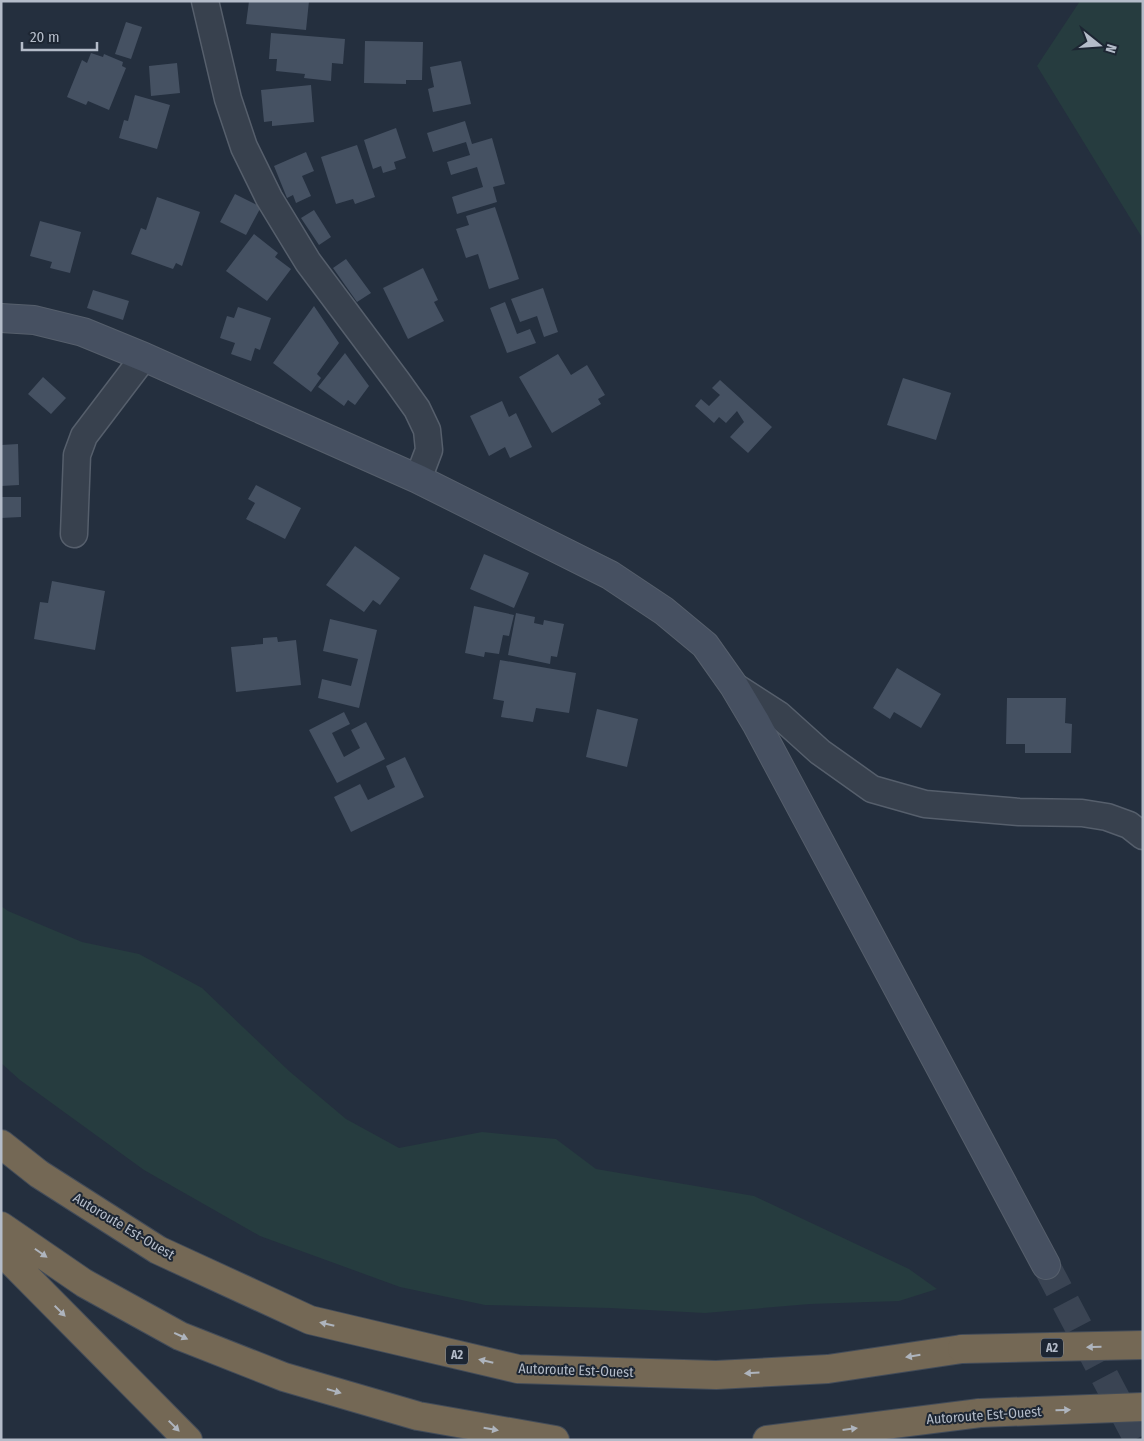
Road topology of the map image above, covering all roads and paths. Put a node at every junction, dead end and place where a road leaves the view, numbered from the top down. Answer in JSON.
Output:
{"nodes":[{"id":1,"x":205,"y":1,"type":"edge"},
{"id":2,"x":1,"y":318,"type":"edge"},
{"id":3,"x":144,"y":357,"type":"junction"},
{"id":4,"x":418,"y":478,"type":"junction"},
{"id":5,"x":74,"y":534,"type":"dead end"},
{"id":6,"x":734,"y":686,"type":"junction"},
{"id":7,"x":1143,"y":836,"type":"edge"},
{"id":8,"x":1,"y":1144,"type":"edge"},
{"id":9,"x":1,"y":1226,"type":"edge"},
{"id":10,"x":1,"y":1251,"type":"edge"},
{"id":11,"x":1046,"y":1265,"type":"tunnel mouth"},
{"id":12,"x":1143,"y":1346,"type":"edge"},
{"id":13,"x":1143,"y":1407,"type":"edge"},
{"id":14,"x":188,"y":1440,"type":"edge"},
{"id":15,"x":555,"y":1440,"type":"edge"},
{"id":16,"x":767,"y":1440,"type":"edge"}],
"edges":[{"from":1,"to":4,"type":"street"},
{"from":2,"to":3,"type":"main road"},
{"from":3,"to":4,"type":"main road"},
{"from":3,"to":5,"type":"street"},
{"from":4,"to":6,"type":"main road"},
{"from":6,"to":7,"type":"street"},
{"from":6,"to":11,"type":"main road"},
{"from":12,"to":8,"type":"highway","name":"Autoroute Est-Ouest","number":"A2","one_way":true,"bridge":true},
{"from":9,"to":15,"type":"highway","one_way":true},
{"from":10,"to":14,"type":"highway","one_way":true},
{"from":16,"to":13,"type":"highway","name":"Autoroute Est-Ouest","one_way":true,"bridge":true}]}
